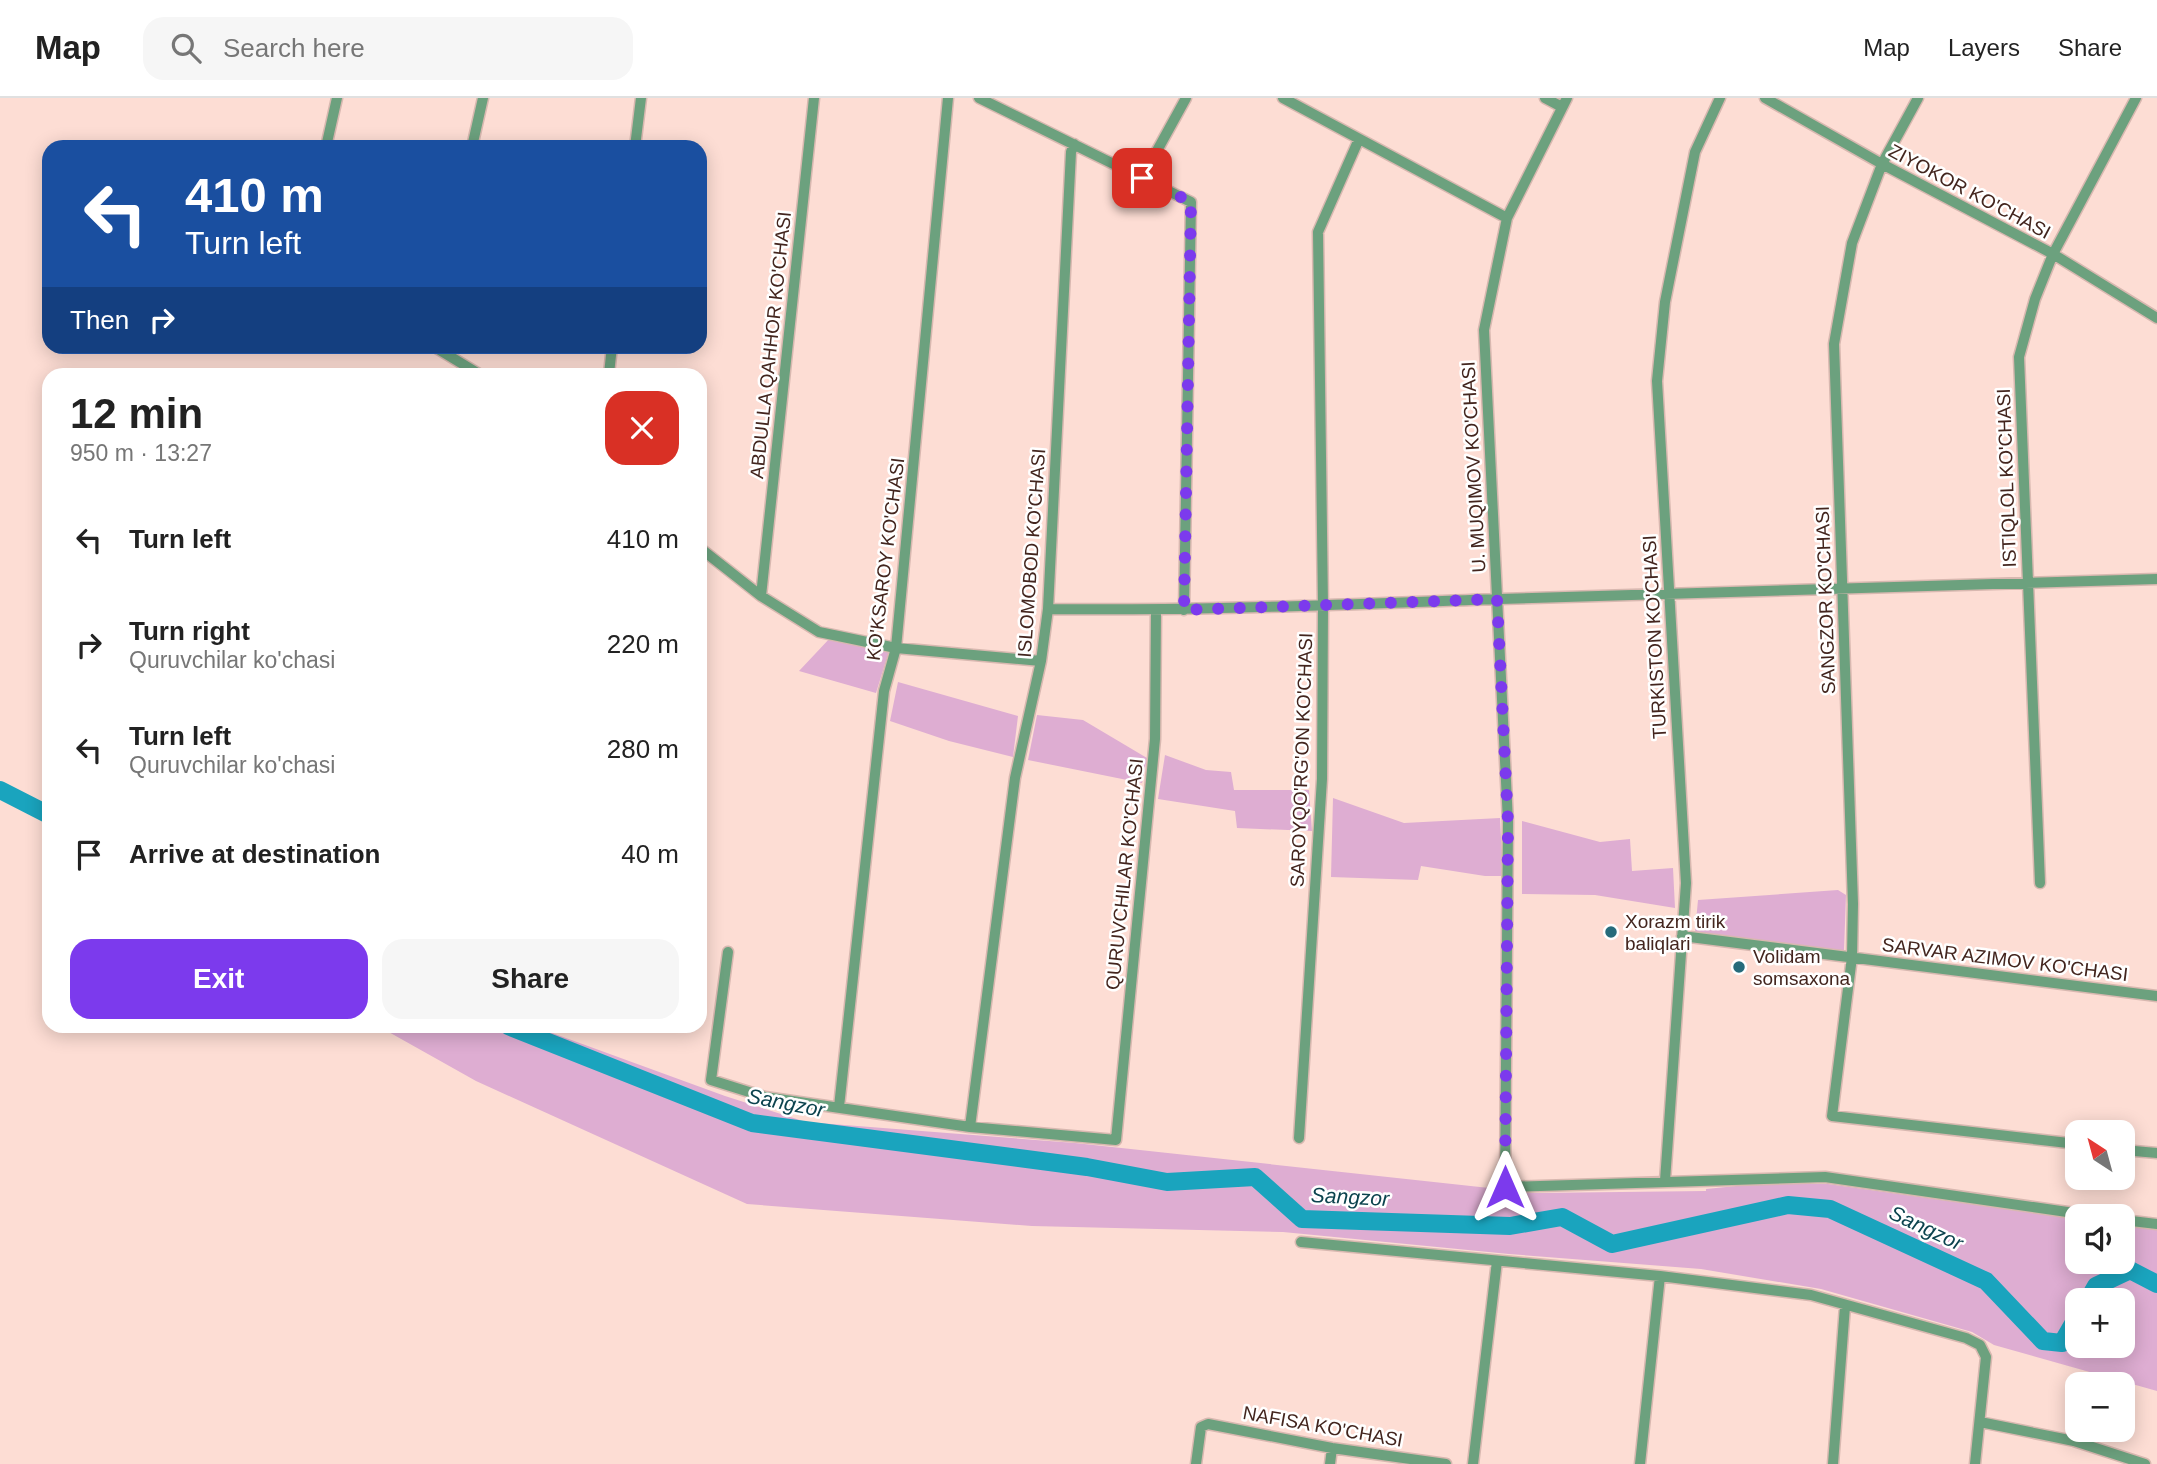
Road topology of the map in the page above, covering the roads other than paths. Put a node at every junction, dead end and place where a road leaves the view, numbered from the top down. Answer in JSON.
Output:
{"nodes":[{"id":1,"x":337,"y":98,"type":"edge"},
{"id":2,"x":483,"y":98,"type":"edge"},
{"id":3,"x":814,"y":98,"type":"edge"},
{"id":4,"x":948,"y":98,"type":"edge"},
{"id":5,"x":979,"y":98,"type":"edge"},
{"id":6,"x":1186,"y":98,"type":"edge"},
{"id":7,"x":1283,"y":98,"type":"edge"},
{"id":8,"x":1545,"y":98,"type":"edge"},
{"id":9,"x":1720,"y":98,"type":"edge"},
{"id":10,"x":1765,"y":98,"type":"edge"},
{"id":11,"x":1918,"y":98,"type":"edge"},
{"id":12,"x":2136,"y":98,"type":"edge"},
{"id":13,"x":639,"y":99,"type":"edge"},
{"id":14,"x":1565,"y":103,"type":"edge"},
{"id":15,"x":1359,"y":139,"type":"junction"},
{"id":16,"x":328,"y":140,"type":"edge"},
{"id":17,"x":474,"y":140,"type":"edge"},
{"id":18,"x":636,"y":140,"type":"edge"},
{"id":19,"x":1074,"y":144,"type":"junction"},
{"id":20,"x":1882,"y":164,"type":"junction"},
{"id":21,"x":1142,"y":178,"type":"junction"},
{"id":22,"x":1507,"y":218,"type":"junction"},
{"id":23,"x":2053,"y":254,"type":"junction"},
{"id":24,"x":2157,"y":318,"type":"edge"},
{"id":25,"x":446,"y":354,"type":"edge"},
{"id":26,"x":469,"y":368,"type":"edge"},
{"id":27,"x":707,"y":554,"type":"edge"},
{"id":28,"x":2157,"y":579,"type":"edge"},
{"id":29,"x":2028,"y":583,"type":"junction"},
{"id":30,"x":1842,"y":587,"type":"junction"},
{"id":31,"x":1670,"y":594,"type":"junction"},
{"id":32,"x":761,"y":596,"type":"junction"},
{"id":33,"x":1497,"y":599,"type":"junction"},
{"id":34,"x":1323,"y":606,"type":"junction"},
{"id":35,"x":1048,"y":609,"type":"junction"},
{"id":36,"x":1156,"y":610,"type":"junction"},
{"id":37,"x":1184,"y":610,"type":"junction"},
{"id":38,"x":896,"y":648,"type":"junction"},
{"id":39,"x":1041,"y":661,"type":"junction"},
{"id":40,"x":2040,"y":883,"type":"dead end"},
{"id":41,"x":1682,"y":936,"type":"junction"},
{"id":42,"x":728,"y":953,"type":"dead end"},
{"id":43,"x":1852,"y":957,"type":"junction"},
{"id":44,"x":2157,"y":996,"type":"edge"},
{"id":45,"x":839,"y":1107,"type":"junction"},
{"id":46,"x":970,"y":1127,"type":"junction"},
{"id":47,"x":1299,"y":1138,"type":"dead end"},
{"id":48,"x":2065,"y":1143,"type":"edge"},
{"id":49,"x":2135,"y":1151,"type":"edge"},
{"id":50,"x":2157,"y":1153,"type":"edge"},
{"id":51,"x":1665,"y":1181,"type":"junction"},
{"id":52,"x":2065,"y":1212,"type":"edge"},
{"id":53,"x":2135,"y":1221,"type":"edge"},
{"id":54,"x":2157,"y":1224,"type":"edge"},
{"id":55,"x":1301,"y":1242,"type":"dead end"},
{"id":56,"x":1497,"y":1261,"type":"junction"},
{"id":57,"x":1660,"y":1276,"type":"junction"},
{"id":58,"x":1844,"y":1306,"type":"junction"},
{"id":59,"x":1980,"y":1422,"type":"junction"},
{"id":60,"x":1332,"y":1448,"type":"junction"},
{"id":61,"x":1196,"y":1464,"type":"edge"},
{"id":62,"x":1330,"y":1464,"type":"edge"},
{"id":63,"x":1446,"y":1464,"type":"edge"},
{"id":64,"x":1473,"y":1464,"type":"edge"},
{"id":65,"x":1640,"y":1464,"type":"edge"},
{"id":66,"x":1833,"y":1464,"type":"edge"},
{"id":67,"x":1975,"y":1464,"type":"edge"},
{"id":68,"x":2145,"y":1464,"type":"edge"}],
"edges":[{"from":1,"to":16,"type":"street"},
{"from":2,"to":17,"type":"street"},
{"from":3,"to":32,"type":"street","name":"ABDULLA QAHHOR KO'CHASI"},
{"from":4,"to":38,"type":"street","name":"KO'KSAROY KO'CHASI"},
{"from":5,"to":19,"type":"street"},
{"from":6,"to":21,"type":"street"},
{"from":7,"to":15,"type":"street"},
{"from":8,"to":14,"type":"street"},
{"from":9,"to":31,"type":"street","name":"TURKISTON KO'CHASI"},
{"from":10,"to":20,"type":"street","name":"ZIYOKOR KO'CHASI"},
{"from":11,"to":20,"type":"street","name":"SANGZOR KO'CHASI"},
{"from":12,"to":23,"type":"street","name":"ISTIQLOL KO'CHASI"},
{"from":13,"to":18,"type":"street"},
{"from":14,"to":22,"type":"street","name":"U. MUQIMOV KO'CHASI"},
{"from":15,"to":22,"type":"street"},
{"from":15,"to":34,"type":"street","name":"SAROYQO'RG'ON KO'CHASI"},
{"from":19,"to":21,"type":"street"},
{"from":19,"to":35,"type":"street","name":"ISLOMOBOD KO'CHASI"},
{"from":20,"to":23,"type":"street","name":"ZIYOKOR KO'CHASI"},
{"from":20,"to":30,"type":"street","name":"SANGZOR KO'CHASI"},
{"from":21,"to":37,"type":"street"},
{"from":22,"to":33,"type":"street","name":"U. MUQIMOV KO'CHASI"},
{"from":23,"to":24,"type":"street","name":"ZIYOKOR KO'CHASI"},
{"from":23,"to":29,"type":"street","name":"ISTIQLOL KO'CHASI"},
{"from":25,"to":26,"type":"street"},
{"from":27,"to":32,"type":"street"},
{"from":28,"to":29,"type":"street"},
{"from":29,"to":30,"type":"street"},
{"from":29,"to":40,"type":"street","name":"ISTIQLOL KO'CHASI"},
{"from":30,"to":31,"type":"street"},
{"from":30,"to":43,"type":"street","name":"SANGZOR KO'CHASI"},
{"from":31,"to":33,"type":"street"},
{"from":31,"to":41,"type":"street","name":"TURKISTON KO'CHASI"},
{"from":32,"to":38,"type":"street"},
{"from":33,"to":34,"type":"street"},
{"from":33,"to":51,"type":"street","name":"U. MUQIMOV KO'CHASI"},
{"from":34,"to":37,"type":"street"},
{"from":34,"to":47,"type":"street","name":"SAROYQO'RG'ON KO'CHASI"},
{"from":35,"to":36,"type":"street"},
{"from":35,"to":39,"type":"street","name":"ISLOMOBOD KO'CHASI"},
{"from":36,"to":37,"type":"street"},
{"from":36,"to":46,"type":"street","name":"QURUVCHILAR KO'CHASI"},
{"from":38,"to":39,"type":"street"},
{"from":38,"to":45,"type":"street","name":"KO'KSAROY KO'CHASI"},
{"from":39,"to":46,"type":"street","name":"ISLOMOBOD KO'CHASI"},
{"from":41,"to":43,"type":"street","name":"SARVAR AZIMOV KO'CHASI"},
{"from":41,"to":51,"type":"street","name":"TURKISTON KO'CHASI"},
{"from":42,"to":45,"type":"street"},
{"from":43,"to":44,"type":"street","name":"SARVAR AZIMOV KO'CHASI"},
{"from":43,"to":48,"type":"street","name":"SANGZOR KO'CHASI"},
{"from":45,"to":46,"type":"street"},
{"from":49,"to":50,"type":"street"},
{"from":51,"to":52,"type":"street"},
{"from":53,"to":54,"type":"street"},
{"from":55,"to":56,"type":"street"},
{"from":56,"to":57,"type":"street"},
{"from":56,"to":64,"type":"street"},
{"from":57,"to":58,"type":"street"},
{"from":57,"to":65,"type":"street"},
{"from":58,"to":59,"type":"street"},
{"from":58,"to":66,"type":"street"},
{"from":59,"to":67,"type":"street"},
{"from":59,"to":68,"type":"street"},
{"from":60,"to":61,"type":"street","name":"NAFISA KO'CHASI"},
{"from":60,"to":62,"type":"street"},
{"from":60,"to":63,"type":"street","name":"NAFISA KO'CHASI"}]}
